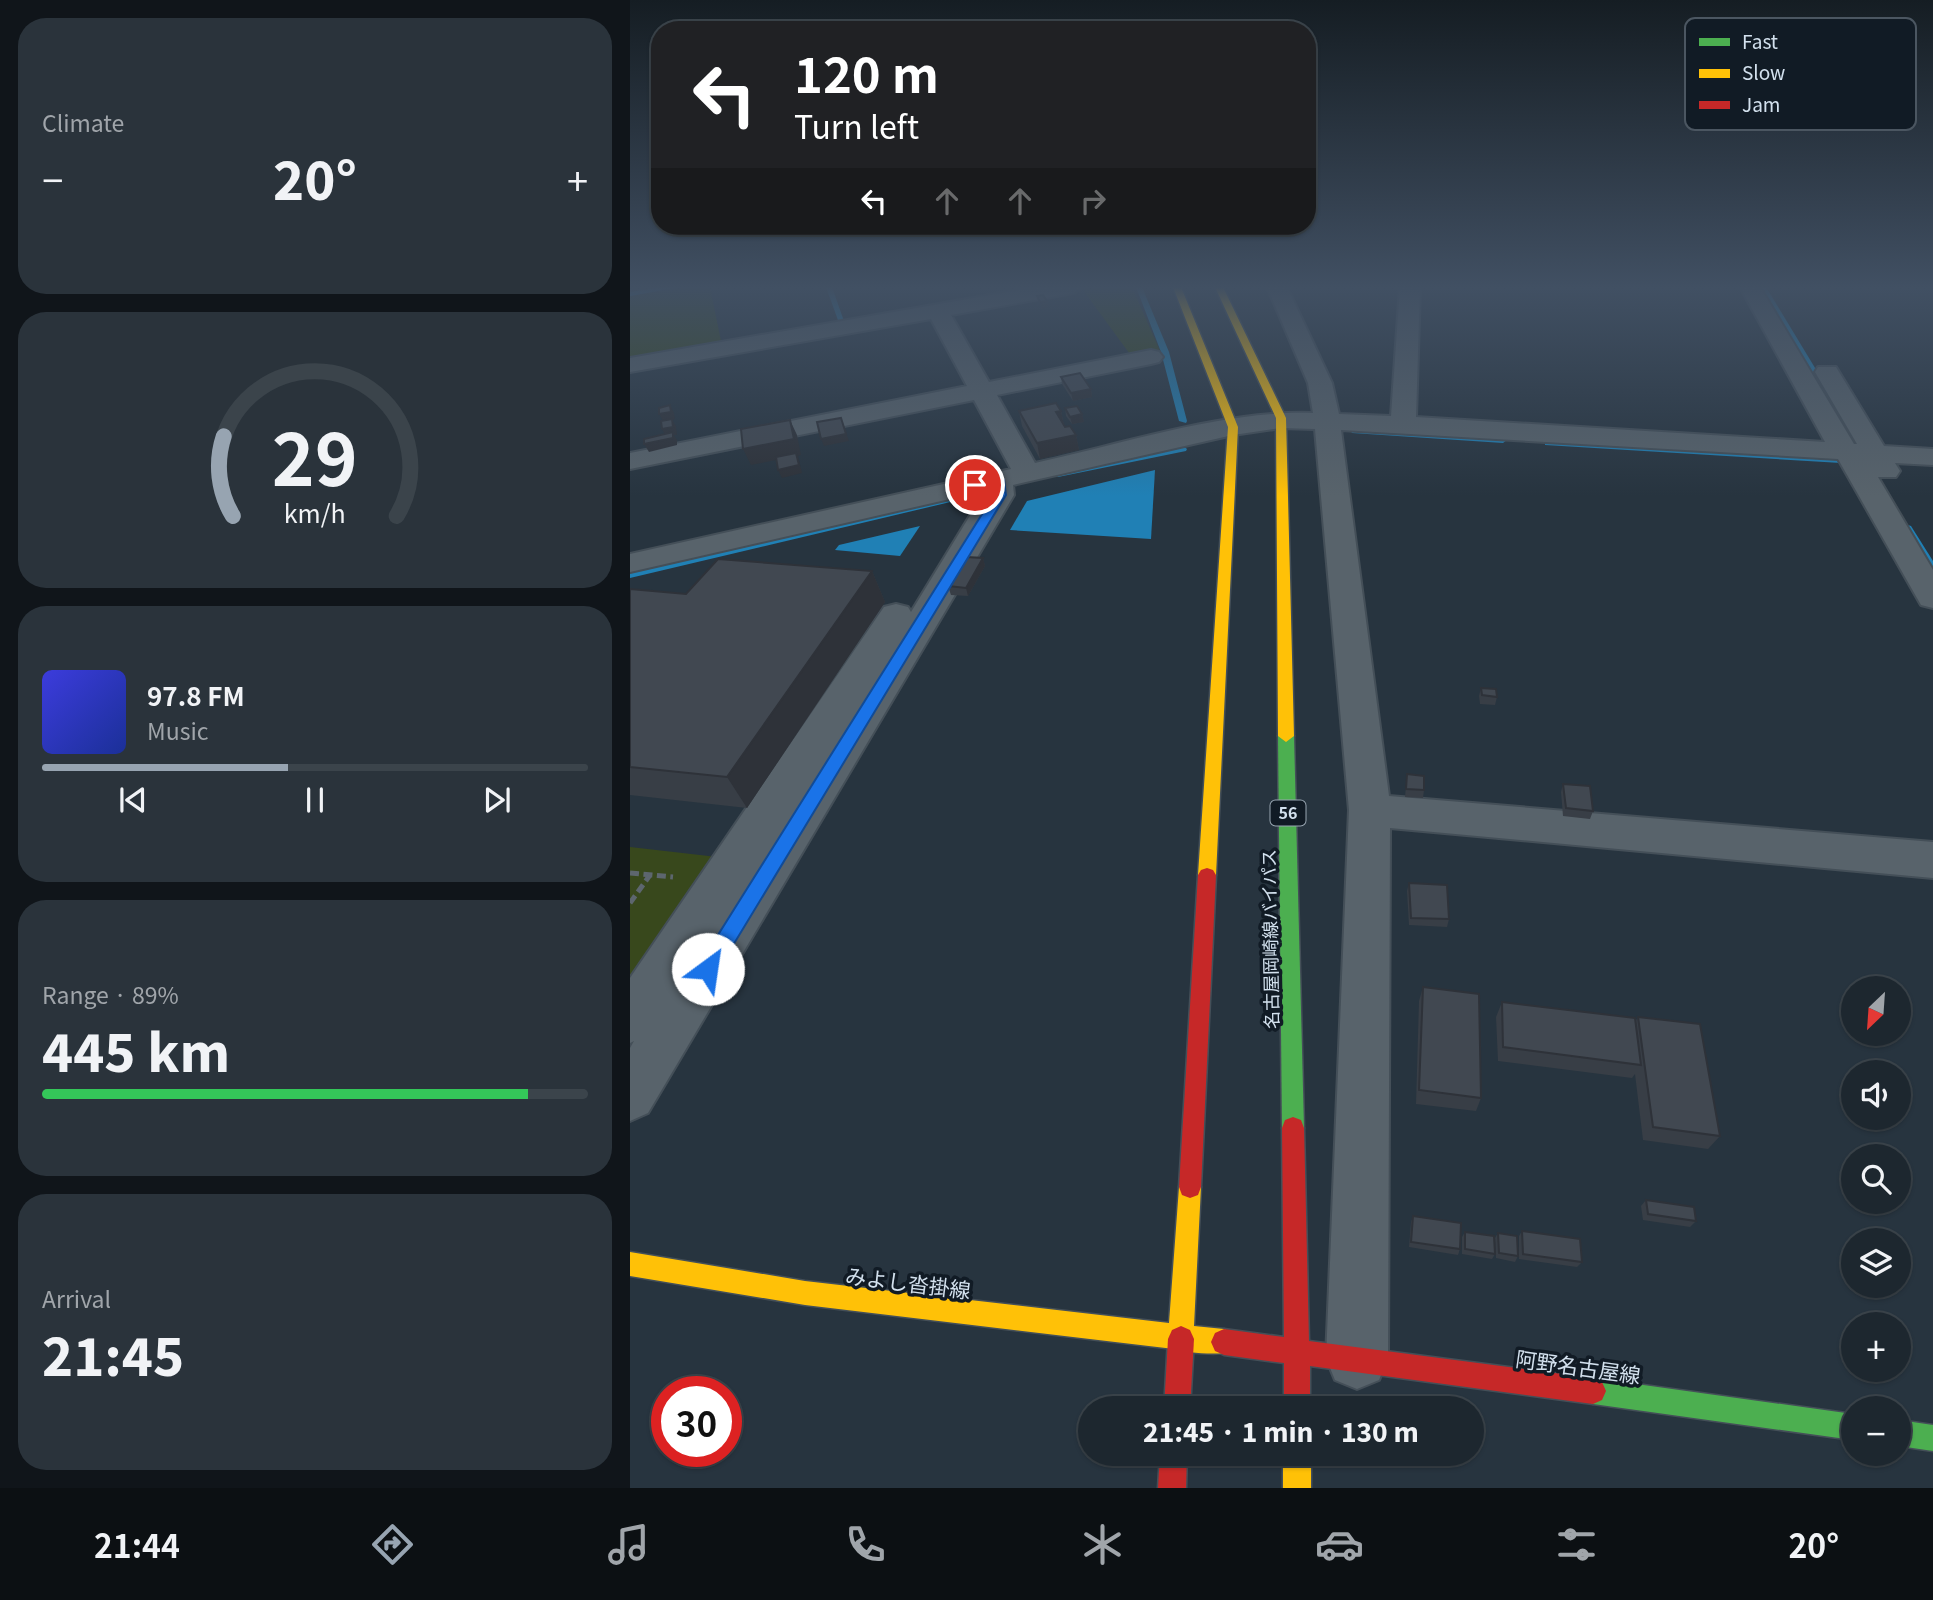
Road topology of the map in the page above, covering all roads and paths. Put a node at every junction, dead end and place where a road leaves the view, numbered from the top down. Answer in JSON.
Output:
{"nodes":[{"id":1,"x":679,"y":356,"type":"edge"},
{"id":2,"x":964,"y":356,"type":"edge"},
{"id":3,"x":1205,"y":356,"type":"edge"},
{"id":4,"x":1251,"y":356,"type":"edge"},
{"id":5,"x":1308,"y":356,"type":"edge"},
{"id":6,"x":1406,"y":356,"type":"edge"},
{"id":7,"x":1790,"y":356,"type":"edge"},
{"id":8,"x":1816,"y":356,"type":"edge"},
{"id":9,"x":1151,"y":357,"type":"dead end"},
{"id":10,"x":630,"y":365,"type":"edge"},
{"id":11,"x":982,"y":389,"type":"junction"},
{"id":12,"x":1281,"y":420,"type":"junction"},
{"id":13,"x":1327,"y":421,"type":"junction"},
{"id":14,"x":1403,"y":424,"type":"junction"},
{"id":15,"x":1233,"y":426,"type":"junction"},
{"id":16,"x":1861,"y":453,"type":"junction"},
{"id":17,"x":1933,"y":457,"type":"edge"},
{"id":18,"x":630,"y":461,"type":"edge"},
{"id":19,"x":1000,"y":480,"type":"junction"},
{"id":20,"x":1933,"y":547,"type":"edge"},
{"id":21,"x":630,"y":562,"type":"edge"},
{"id":22,"x":1933,"y":598,"type":"edge"},
{"id":23,"x":1370,"y":810,"type":"junction"},
{"id":24,"x":1933,"y":860,"type":"edge"},
{"id":25,"x":650,"y":875,"type":"dead end"},
{"id":26,"x":630,"y":903,"type":"edge"},
{"id":27,"x":630,"y":1020,"type":"edge"},
{"id":28,"x":630,"y":1095,"type":"edge"},
{"id":29,"x":630,"y":1264,"type":"edge"},
{"id":30,"x":1181,"y":1339,"type":"junction"},
{"id":31,"x":1297,"y":1353,"type":"junction"},
{"id":32,"x":1357,"y":1358,"type":"junction"},
{"id":33,"x":1178,"y":1396,"type":"edge"},
{"id":34,"x":1297,"y":1396,"type":"edge"},
{"id":35,"x":1841,"y":1425,"type":"edge"},
{"id":36,"x":1911,"y":1435,"type":"edge"},
{"id":37,"x":1933,"y":1438,"type":"edge"},
{"id":38,"x":1173,"y":1466,"type":"edge"},
{"id":39,"x":1297,"y":1466,"type":"edge"},
{"id":40,"x":1172,"y":1488,"type":"edge"},
{"id":41,"x":1297,"y":1488,"type":"edge"}],
"edges":[{"from":1,"to":10,"type":"street"},
{"from":2,"to":11,"type":"street"},
{"from":3,"to":15,"type":"main road"},
{"from":4,"to":12,"type":"main road","name":"名古屋岡崎線バイパス","number":"56"},
{"from":5,"to":13,"type":"street"},
{"from":6,"to":14,"type":"street"},
{"from":7,"to":16,"type":"street"},
{"from":8,"to":16,"type":"street"},
{"from":9,"to":11,"type":"street"},
{"from":11,"to":18,"type":"street"},
{"from":11,"to":19,"type":"street"},
{"from":12,"to":13,"type":"street"},
{"from":12,"to":15,"type":"street"},
{"from":12,"to":31,"type":"main road","name":"名古屋岡崎線バイパス","number":"56"},
{"from":13,"to":14,"type":"street"},
{"from":13,"to":23,"type":"street"},
{"from":14,"to":16,"type":"street"},
{"from":15,"to":19,"type":"street"},
{"from":15,"to":30,"type":"main road"},
{"from":16,"to":17,"type":"street"},
{"from":16,"to":20,"type":"street"},
{"from":16,"to":22,"type":"street"},
{"from":19,"to":21,"type":"street"},
{"from":19,"to":27,"type":"street"},
{"from":19,"to":28,"type":"street"},
{"from":23,"to":24,"type":"street"},
{"from":23,"to":32,"type":"street"},
{"from":25,"to":26,"type":"path"},
{"from":29,"to":30,"type":"main road","name":"みよし沓掛線"},
{"from":30,"to":31,"type":"main road","name":"阿野名古屋線"},
{"from":30,"to":33,"type":"main road"},
{"from":31,"to":32,"type":"main road","name":"阿野名古屋線"},
{"from":31,"to":34,"type":"main road"},
{"from":32,"to":35,"type":"main road","name":"阿野名古屋線"},
{"from":36,"to":37,"type":"main road"},
{"from":38,"to":40,"type":"main road"},
{"from":39,"to":41,"type":"main road"}]}
